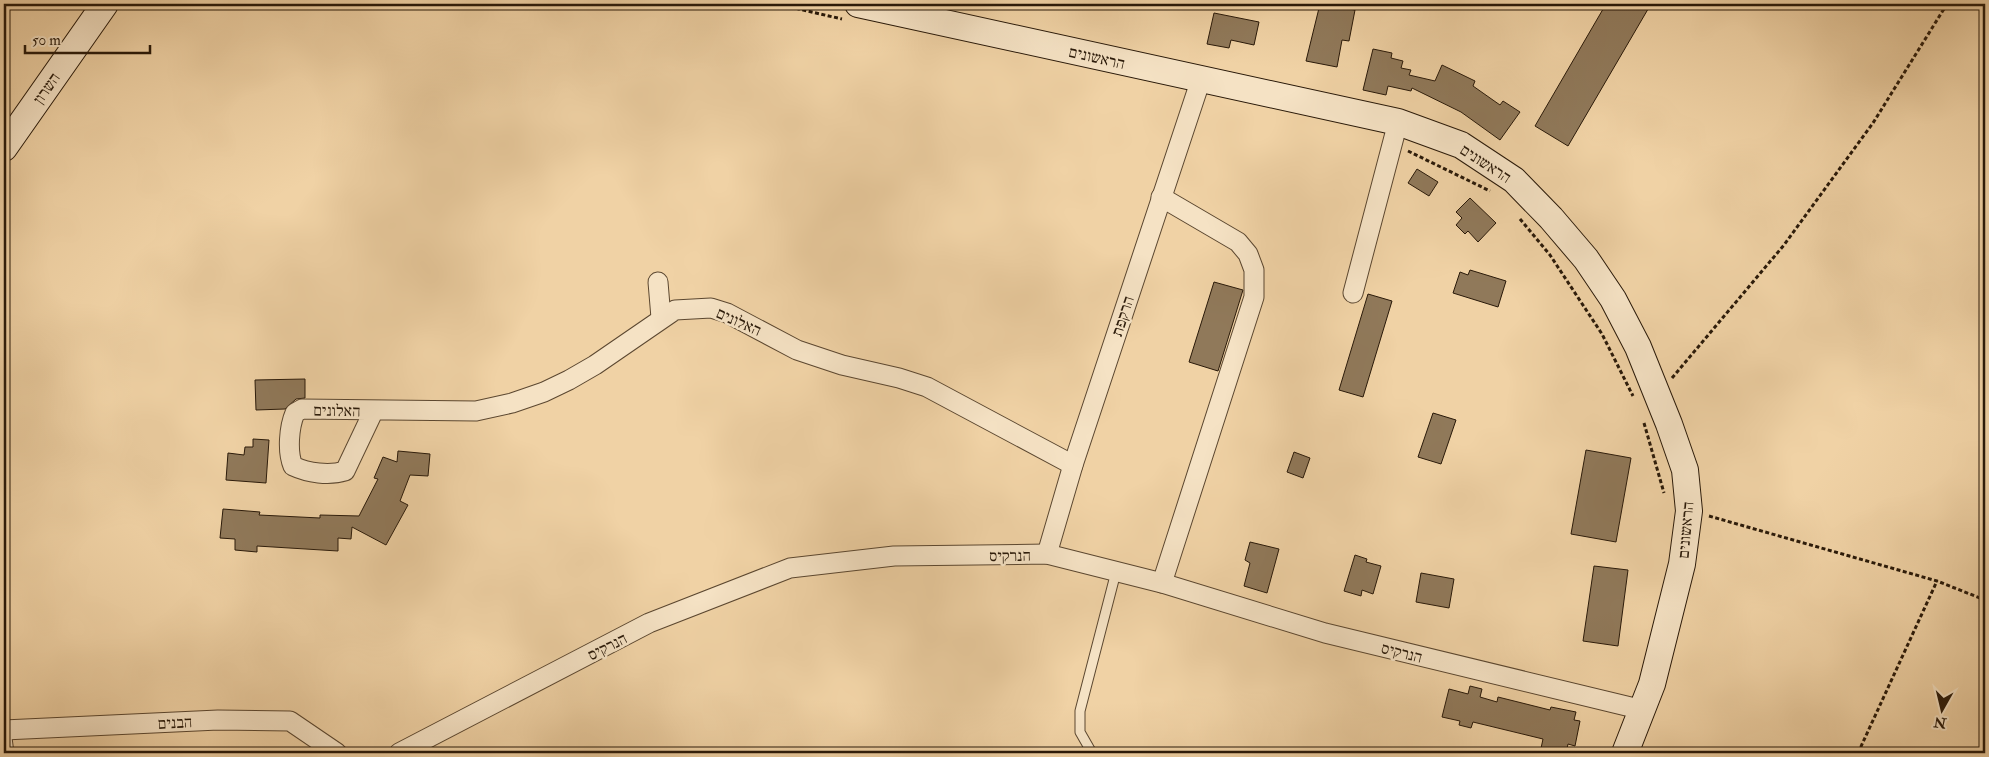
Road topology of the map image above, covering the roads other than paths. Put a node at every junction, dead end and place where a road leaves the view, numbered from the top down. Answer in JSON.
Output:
{"nodes":[{"id":1,"x":105,"y":4,"type":"edge"},
{"id":2,"x":851,"y":11,"type":"edge"},
{"id":3,"x":1200,"y":80,"type":"junction"},
{"id":4,"x":1396,"y":133,"type":"junction"},
{"id":5,"x":4,"y":148,"type":"edge"},
{"id":6,"x":1161,"y":197,"type":"junction"},
{"id":7,"x":658,"y":282,"type":"dead end"},
{"id":8,"x":1353,"y":293,"type":"dead end"},
{"id":9,"x":660,"y":318,"type":"junction"},
{"id":10,"x":374,"y":410,"type":"junction"},
{"id":11,"x":1073,"y":465,"type":"junction"},
{"id":12,"x":1047,"y":554,"type":"junction"},
{"id":13,"x":1116,"y":572,"type":"junction"},
{"id":14,"x":1162,"y":583,"type":"junction"},
{"id":15,"x":1643,"y":710,"type":"junction"},
{"id":16,"x":5,"y":730,"type":"edge"},
{"id":17,"x":9,"y":753,"type":"edge"},
{"id":18,"x":337,"y":753,"type":"edge"},
{"id":19,"x":399,"y":753,"type":"edge"},
{"id":20,"x":1092,"y":753,"type":"edge"},
{"id":21,"x":1625,"y":753,"type":"edge"}],
"edges":[{"from":1,"to":5,"type":"street","name":"השרון"},
{"from":2,"to":3,"type":"street","name":"הראשונים"},
{"from":3,"to":4,"type":"street","name":"הראשונים"},
{"from":3,"to":6,"type":"street","name":"הרקפת"},
{"from":4,"to":8,"type":"street"},
{"from":4,"to":15,"type":"street","name":"הראשונים"},
{"from":6,"to":11,"type":"street","name":"הרקפת"},
{"from":6,"to":14,"type":"street"},
{"from":7,"to":9,"type":"street"},
{"from":9,"to":10,"type":"street","name":"האלונים"},
{"from":9,"to":11,"type":"street","name":"האלונים"},
{"from":10,"to":10,"type":"street","name":"האלונים"},
{"from":11,"to":12,"type":"street","name":"הרקפת"},
{"from":12,"to":13,"type":"street","name":"הנרקיס"},
{"from":12,"to":19,"type":"street","name":"הנרקיס"},
{"from":13,"to":14,"type":"street","name":"הנרקיס"},
{"from":13,"to":20,"type":"lane"},
{"from":14,"to":15,"type":"street","name":"הנרקיס"},
{"from":15,"to":21,"type":"street","name":"הראשונים"},
{"from":16,"to":17,"type":"lane"},
{"from":16,"to":18,"type":"street","name":"הבנים"}]}
